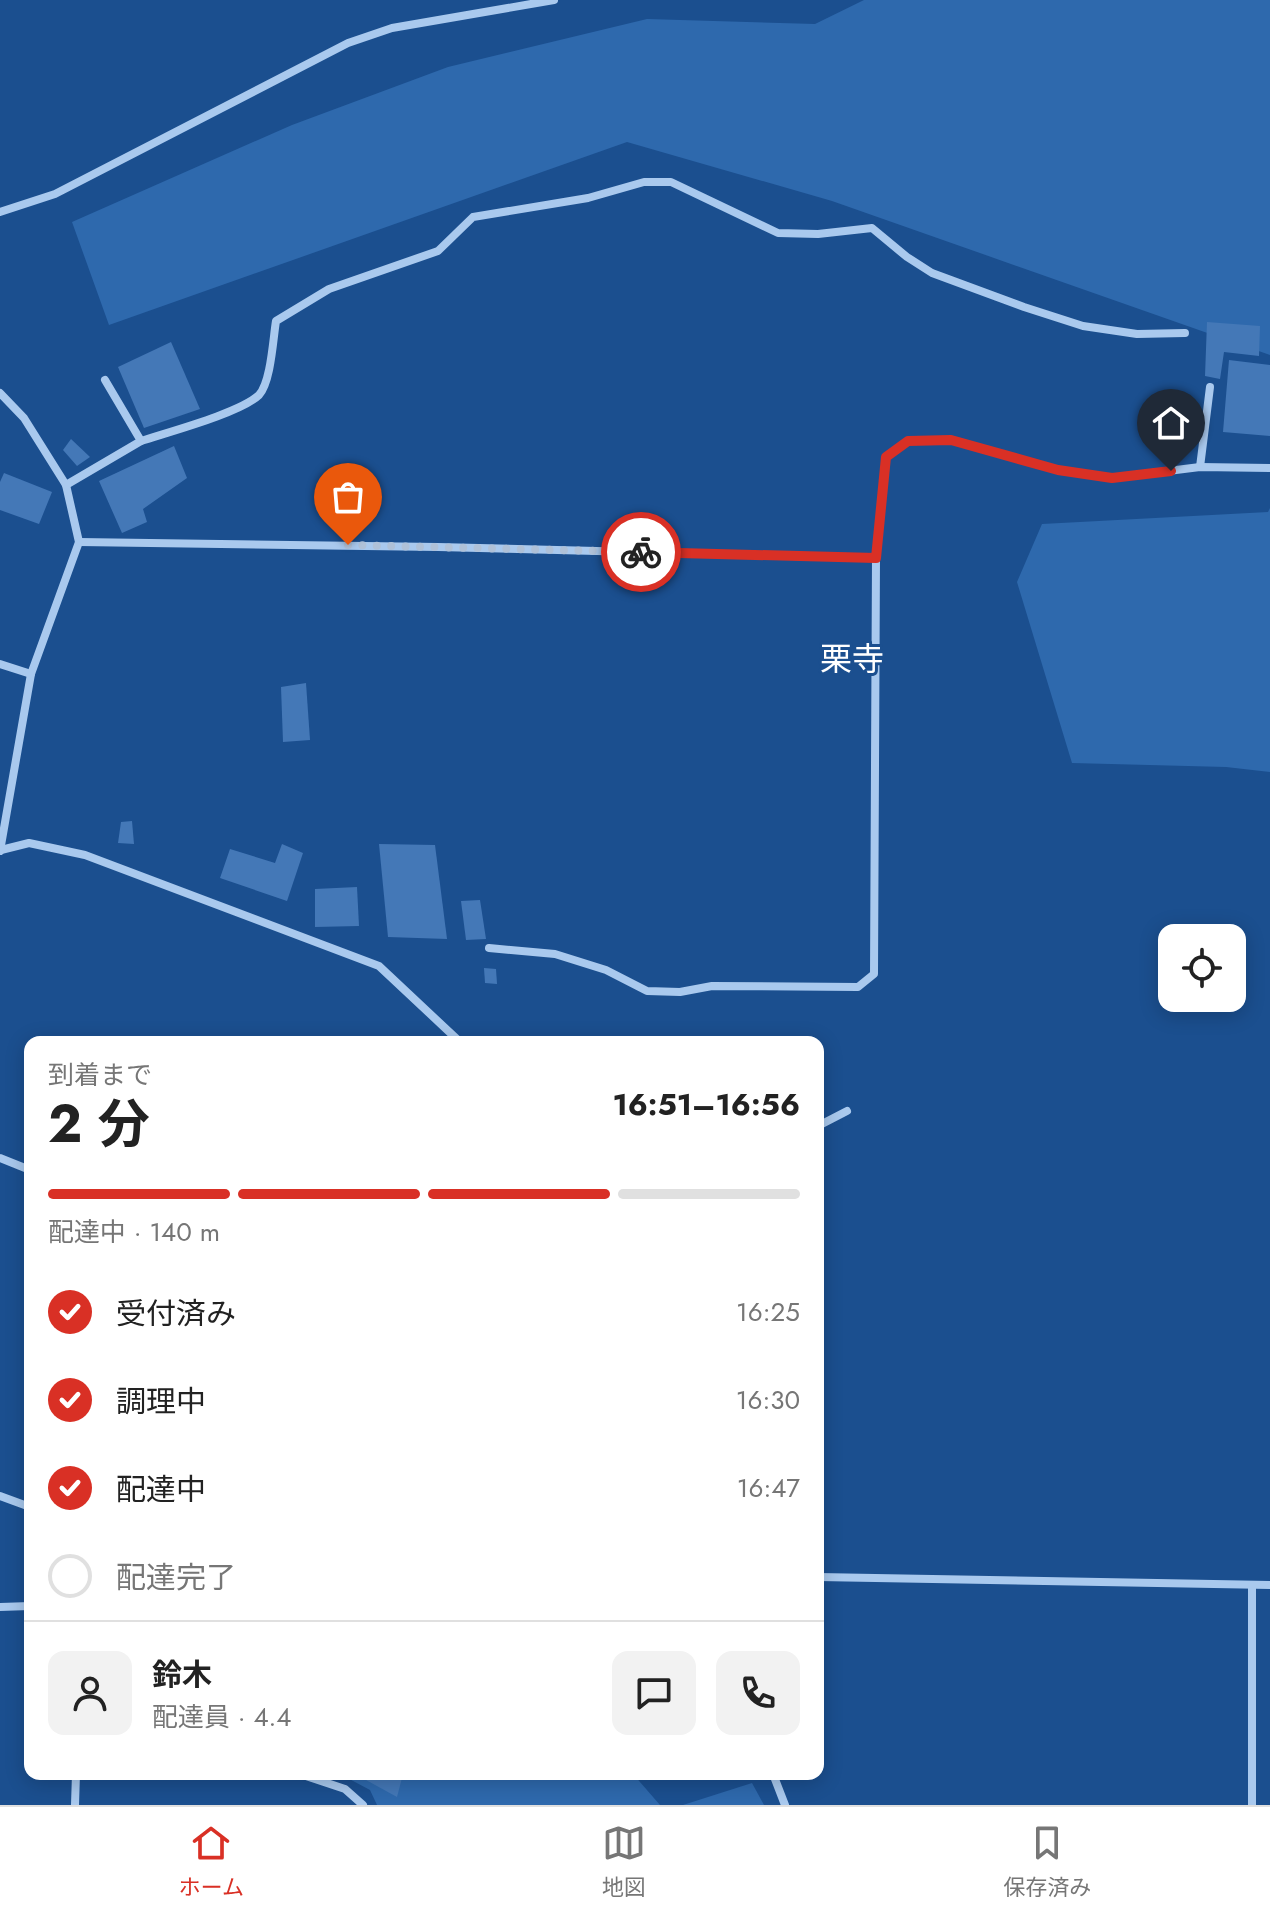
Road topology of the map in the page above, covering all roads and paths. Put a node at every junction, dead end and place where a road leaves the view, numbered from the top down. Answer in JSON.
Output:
{"nodes":[{"id":1,"x":554,"y":0,"type":"edge"},
{"id":2,"x":0,"y":212,"type":"edge"},
{"id":3,"x":1185,"y":333,"type":"dead end"},
{"id":4,"x":105,"y":380,"type":"dead end"},
{"id":5,"x":1210,"y":387,"type":"dead end"},
{"id":6,"x":0,"y":393,"type":"edge"},
{"id":7,"x":141,"y":441,"type":"junction"},
{"id":8,"x":1200,"y":467,"type":"junction"},
{"id":9,"x":1270,"y":468,"type":"edge"},
{"id":10,"x":66,"y":485,"type":"junction"},
{"id":11,"x":79,"y":542,"type":"junction"},
{"id":12,"x":876,"y":558,"type":"junction"},
{"id":13,"x":0,"y":664,"type":"edge"},
{"id":14,"x":31,"y":674,"type":"junction"},
{"id":15,"x":0,"y":851,"type":"edge"},
{"id":16,"x":489,"y":948,"type":"dead end"},
{"id":17,"x":454,"y":1036,"type":"edge"},
{"id":18,"x":847,"y":1111,"type":"dead end"},
{"id":19,"x":824,"y":1123,"type":"edge"},
{"id":20,"x":0,"y":1158,"type":"edge"},
{"id":21,"x":24,"y":1168,"type":"edge"},
{"id":22,"x":0,"y":1496,"type":"edge"},
{"id":23,"x":24,"y":1505,"type":"edge"},
{"id":24,"x":824,"y":1577,"type":"edge"},
{"id":25,"x":1252,"y":1585,"type":"junction"},
{"id":26,"x":1270,"y":1585,"type":"edge"},
{"id":27,"x":24,"y":1606,"type":"edge"},
{"id":28,"x":0,"y":1607,"type":"edge"},
{"id":29,"x":76,"y":1780,"type":"edge"},
{"id":30,"x":318,"y":1780,"type":"edge"},
{"id":31,"x":775,"y":1780,"type":"edge"},
{"id":32,"x":75,"y":1805,"type":"edge"},
{"id":33,"x":363,"y":1805,"type":"edge"},
{"id":34,"x":785,"y":1805,"type":"edge"},
{"id":35,"x":1252,"y":1805,"type":"edge"}],
"edges":[{"from":1,"to":2,"type":"street"},
{"from":3,"to":7,"type":"street"},
{"from":4,"to":7,"type":"street"},
{"from":5,"to":8,"type":"street"},
{"from":6,"to":10,"type":"street"},
{"from":7,"to":10,"type":"street"},
{"from":8,"to":9,"type":"street"},
{"from":8,"to":12,"type":"street"},
{"from":10,"to":11,"type":"street"},
{"from":11,"to":12,"type":"street"},
{"from":11,"to":14,"type":"street"},
{"from":12,"to":16,"type":"street"},
{"from":13,"to":14,"type":"street"},
{"from":14,"to":15,"type":"street"},
{"from":15,"to":17,"type":"street"},
{"from":18,"to":19,"type":"street"},
{"from":20,"to":21,"type":"street"},
{"from":22,"to":23,"type":"street"},
{"from":24,"to":25,"type":"street"},
{"from":25,"to":26,"type":"street"},
{"from":25,"to":35,"type":"street"},
{"from":27,"to":28,"type":"street"},
{"from":29,"to":32,"type":"street"},
{"from":30,"to":33,"type":"street"},
{"from":31,"to":34,"type":"street"}]}
